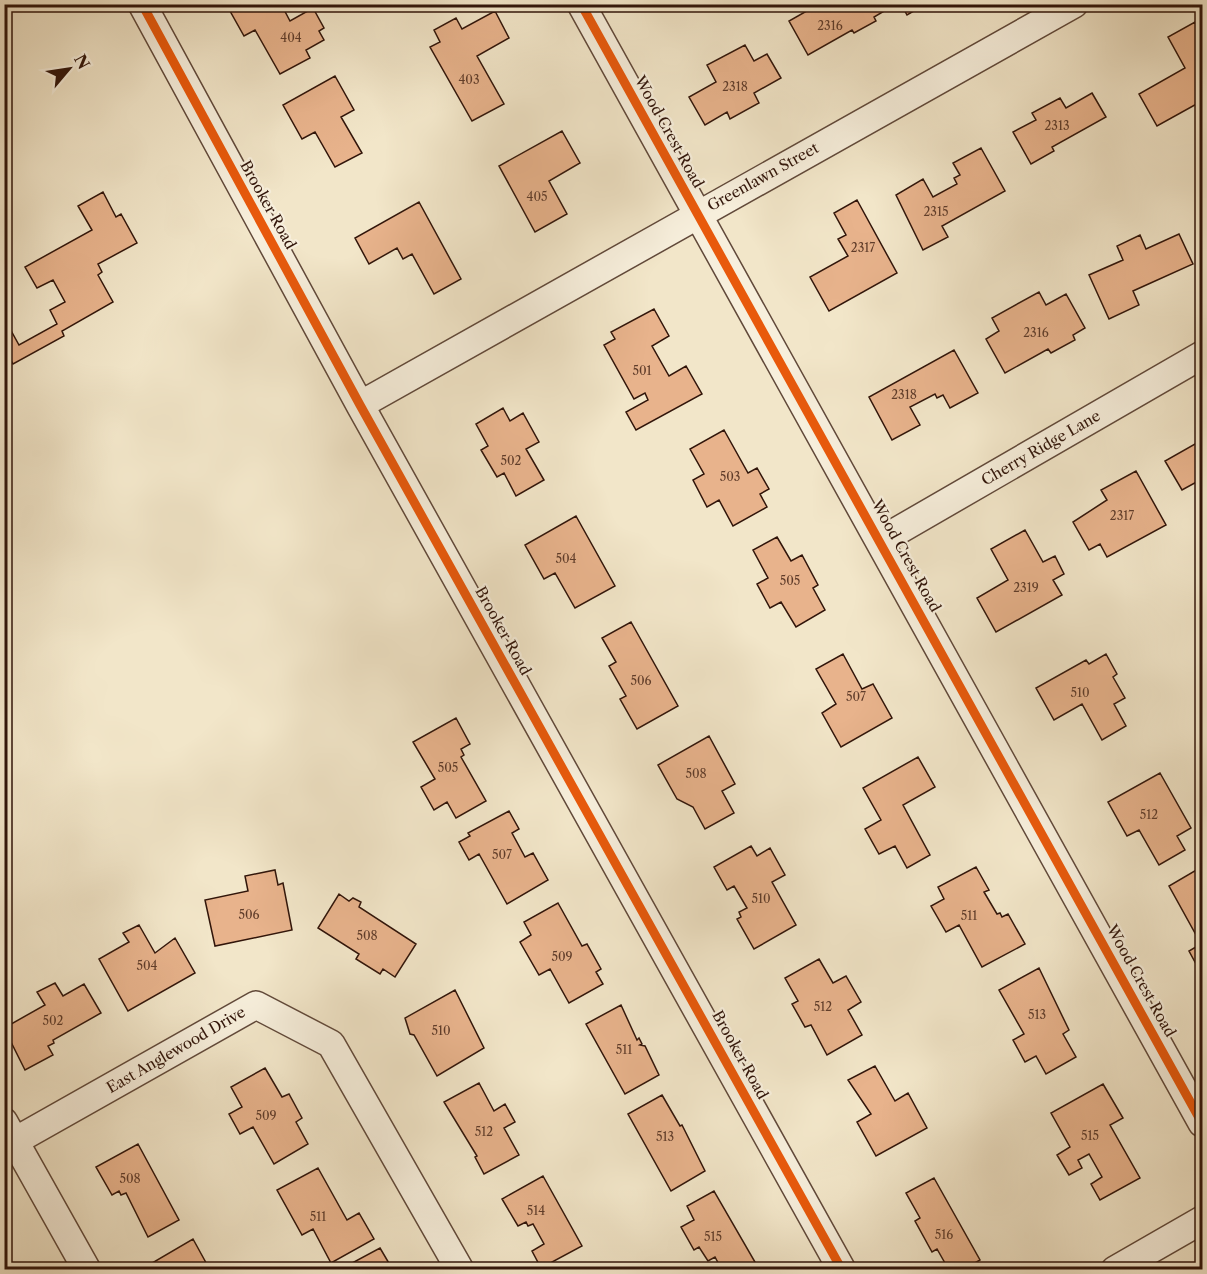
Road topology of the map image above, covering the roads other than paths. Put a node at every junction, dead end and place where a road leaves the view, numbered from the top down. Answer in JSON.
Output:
{"nodes":[{"id":1,"x":142,"y":4,"type":"edge"},
{"id":2,"x":581,"y":4,"type":"edge"},
{"id":3,"x":1074,"y":4,"type":"edge"},
{"id":4,"x":698,"y":214,"type":"junction"},
{"id":5,"x":1203,"y":355,"type":"edge"},
{"id":6,"x":360,"y":405,"type":"junction"},
{"id":7,"x":880,"y":541,"type":"junction"},
{"id":8,"x":1203,"y":1123,"type":"edge"},
{"id":9,"x":10,"y":1131,"type":"edge"},
{"id":10,"x":1203,"y":1220,"type":"edge"},
{"id":11,"x":87,"y":1269,"type":"edge"},
{"id":12,"x":460,"y":1269,"type":"edge"},
{"id":13,"x":842,"y":1269,"type":"edge"},
{"id":14,"x":1115,"y":1269,"type":"edge"}],
"edges":[{"from":1,"to":6,"type":"street","name":"Brooker Road"},
{"from":2,"to":4,"type":"street","name":"Wood Crest Road"},
{"from":3,"to":4,"type":"street","name":"Greenlawn Street"},
{"from":4,"to":6,"type":"street","name":"Greenlawn Street"},
{"from":4,"to":7,"type":"street","name":"Wood Crest Road"},
{"from":5,"to":7,"type":"street","name":"Cherry Ridge Lane"},
{"from":6,"to":13,"type":"street","name":"Brooker Road"},
{"from":7,"to":8,"type":"street","name":"Wood Crest Road"},
{"from":9,"to":11,"type":"street"},
{"from":9,"to":12,"type":"street","name":"East Anglewood Drive"},
{"from":10,"to":14,"type":"street"}]}
